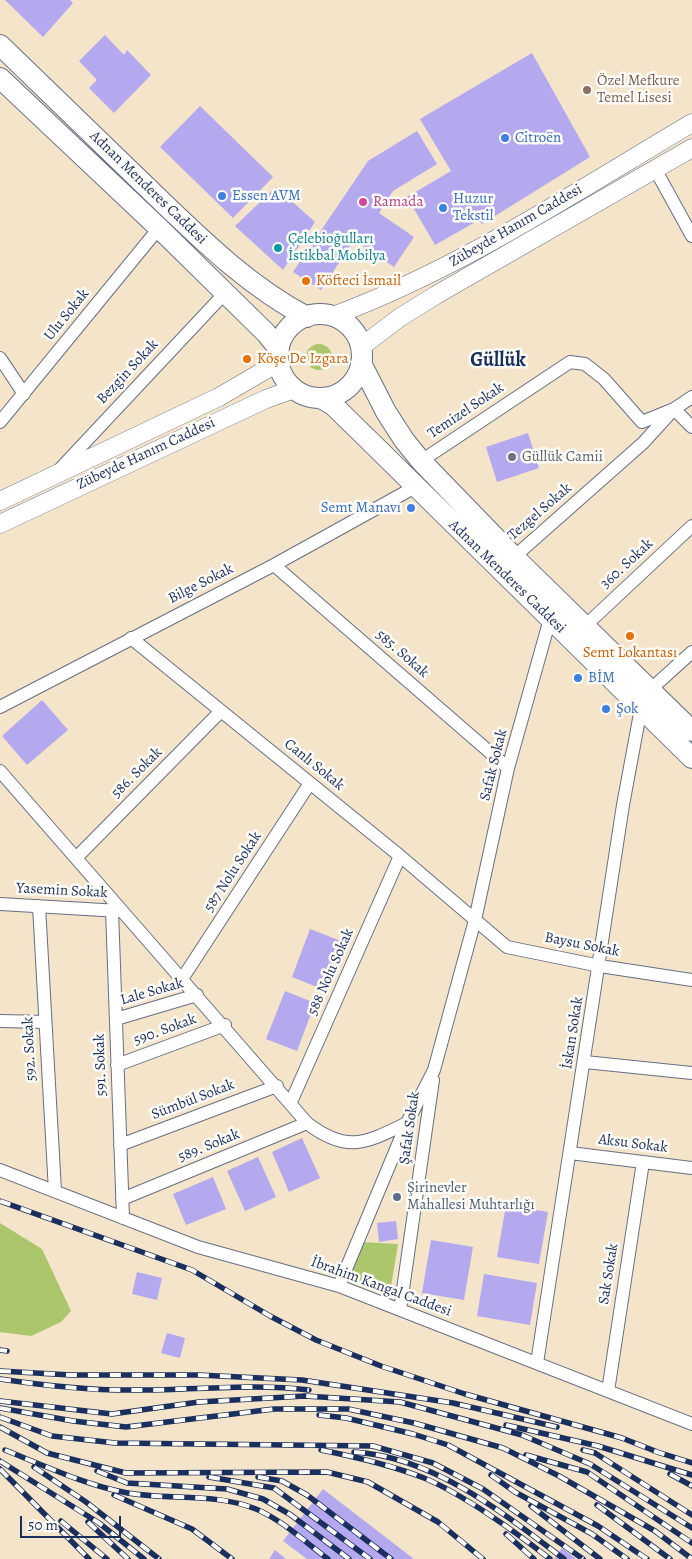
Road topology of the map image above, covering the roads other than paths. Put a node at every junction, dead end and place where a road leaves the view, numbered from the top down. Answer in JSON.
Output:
{"nodes":[{"id":1,"x":0,"y":45,"type":"edge"},
{"id":2,"x":0,"y":78,"type":"edge"},
{"id":3,"x":692,"y":123,"type":"edge"},
{"id":4,"x":692,"y":148,"type":"edge"},
{"id":5,"x":655,"y":169,"type":"junction"},
{"id":6,"x":159,"y":228,"type":"junction"},
{"id":7,"x":692,"y":236,"type":"edge"},
{"id":8,"x":225,"y":292,"type":"junction"},
{"id":9,"x":307,"y":316,"type":"junction"},
{"id":10,"x":333,"y":316,"type":"junction"},
{"id":11,"x":361,"y":355,"type":"junction"},
{"id":12,"x":279,"y":356,"type":"junction"},
{"id":13,"x":0,"y":358,"type":"edge"},
{"id":14,"x":294,"y":389,"type":"junction"},
{"id":15,"x":24,"y":394,"type":"junction"},
{"id":16,"x":692,"y":397,"type":"edge"},
{"id":17,"x":321,"y":398,"type":"junction"},
{"id":18,"x":674,"y":409,"type":"junction"},
{"id":19,"x":0,"y":422,"type":"edge"},
{"id":20,"x":692,"y":427,"type":"edge"},
{"id":21,"x":421,"y":461,"type":"junction"},
{"id":22,"x":55,"y":475,"type":"junction"},
{"id":23,"x":415,"y":487,"type":"junction"},
{"id":24,"x":0,"y":501,"type":"edge"},
{"id":25,"x":0,"y":524,"type":"edge"},
{"id":26,"x":692,"y":526,"type":"edge"},
{"id":27,"x":514,"y":557,"type":"junction"},
{"id":28,"x":274,"y":565,"type":"junction"},
{"id":29,"x":550,"y":619,"type":"junction"},
{"id":30,"x":584,"y":626,"type":"junction"},
{"id":31,"x":131,"y":638,"type":"junction"},
{"id":32,"x":692,"y":652,"type":"edge"},
{"id":33,"x":650,"y":690,"type":"junction"},
{"id":34,"x":0,"y":706,"type":"edge"},
{"id":35,"x":641,"y":708,"type":"junction"},
{"id":36,"x":221,"y":711,"type":"junction"},
{"id":37,"x":692,"y":731,"type":"edge"},
{"id":38,"x":692,"y":758,"type":"edge"},
{"id":39,"x":508,"y":768,"type":"junction"},
{"id":40,"x":0,"y":771,"type":"edge"},
{"id":41,"x":310,"y":783,"type":"junction"},
{"id":42,"x":400,"y":856,"type":"junction"},
{"id":43,"x":76,"y":858,"type":"junction"},
{"id":44,"x":0,"y":904,"type":"edge"},
{"id":45,"x":39,"y":906,"type":"junction"},
{"id":46,"x":117,"y":911,"type":"junction"},
{"id":47,"x":475,"y":920,"type":"junction"},
{"id":48,"x":600,"y":966,"type":"junction"},
{"id":49,"x":182,"y":979,"type":"junction"},
{"id":50,"x":692,"y":980,"type":"edge"},
{"id":51,"x":197,"y":995,"type":"junction"},
{"id":52,"x":116,"y":1019,"type":"junction"},
{"id":53,"x":0,"y":1021,"type":"edge"},
{"id":54,"x":45,"y":1022,"type":"junction"},
{"id":55,"x":224,"y":1025,"type":"junction"},
{"id":56,"x":585,"y":1062,"type":"junction"},
{"id":57,"x":118,"y":1065,"type":"junction"},
{"id":58,"x":434,"y":1070,"type":"junction"},
{"id":59,"x":692,"y":1073,"type":"edge"},
{"id":60,"x":277,"y":1086,"type":"junction"},
{"id":61,"x":291,"y":1102,"type":"junction"},
{"id":62,"x":307,"y":1123,"type":"junction"},
{"id":63,"x":407,"y":1123,"type":"junction"},
{"id":64,"x":120,"y":1145,"type":"junction"},
{"id":65,"x":570,"y":1153,"type":"junction"},
{"id":66,"x":643,"y":1162,"type":"junction"},
{"id":67,"x":692,"y":1168,"type":"edge"},
{"id":68,"x":0,"y":1170,"type":"edge"},
{"id":69,"x":54,"y":1191,"type":"junction"},
{"id":70,"x":122,"y":1199,"type":"junction"},
{"id":71,"x":123,"y":1218,"type":"junction"},
{"id":72,"x":339,"y":1286,"type":"junction"},
{"id":73,"x":400,"y":1310,"type":"junction"},
{"id":74,"x":537,"y":1364,"type":"junction"},
{"id":75,"x":608,"y":1391,"type":"junction"},
{"id":76,"x":692,"y":1424,"type":"edge"}],
"edges":[{"from":1,"to":9,"type":"main road","name":"Adnan Menderes Caddesi"},
{"from":2,"to":6,"type":"main road","name":"Adnan Menderes Caddesi"},
{"from":3,"to":10,"type":"main road","name":"Zübeyde Hanım Caddesi"},
{"from":4,"to":5,"type":"main road","name":"Zübeyde Hanım Caddesi"},
{"from":5,"to":7,"type":"street"},
{"from":5,"to":11,"type":"main road","name":"Zübeyde Hanım Caddesi"},
{"from":6,"to":8,"type":"main road","name":"Adnan Menderes Caddesi"},
{"from":6,"to":15,"type":"street","name":"Ulu Sokak"},
{"from":8,"to":12,"type":"main road","name":"Adnan Menderes Caddesi"},
{"from":8,"to":22,"type":"street","name":"Bezgin Sokak"},
{"from":9,"to":10,"type":"main road"},
{"from":9,"to":12,"type":"main road"},
{"from":10,"to":11,"type":"main road"},
{"from":11,"to":17,"type":"main road"},
{"from":11,"to":21,"type":"main road","name":"Adnan Menderes Caddesi"},
{"from":12,"to":14,"type":"main road"},
{"from":12,"to":22,"type":"main road","name":"Zübeyde Hanım Caddesi"},
{"from":13,"to":15,"type":"street"},
{"from":14,"to":17,"type":"main road"},
{"from":14,"to":25,"type":"main road","name":"Zübeyde Hanım Caddesi"},
{"from":15,"to":19,"type":"street","name":"Ulu Sokak"},
{"from":16,"to":18,"type":"street"},
{"from":17,"to":23,"type":"main road","name":"Adnan Menderes Caddesi"},
{"from":18,"to":20,"type":"street"},
{"from":18,"to":21,"type":"street","name":"Temizel Sokak"},
{"from":18,"to":27,"type":"street","name":"Tezgel Sokak"},
{"from":21,"to":27,"type":"main road","name":"Adnan Menderes Caddesi"},
{"from":22,"to":24,"type":"main road","name":"Zübeyde Hanım Caddesi"},
{"from":23,"to":28,"type":"street","name":"Bilge Sokak"},
{"from":23,"to":29,"type":"main road","name":"Adnan Menderes Caddesi"},
{"from":26,"to":30,"type":"street","name":"360. Sokak"},
{"from":27,"to":30,"type":"main road","name":"Adnan Menderes Caddesi"},
{"from":28,"to":31,"type":"street","name":"Bilge Sokak"},
{"from":28,"to":39,"type":"street","name":"585. Sokak"},
{"from":29,"to":35,"type":"main road","name":"Adnan Menderes Caddesi"},
{"from":29,"to":39,"type":"street","name":"Safak Sokak"},
{"from":30,"to":33,"type":"main road","name":"Adnan Menderes Caddesi"},
{"from":31,"to":34,"type":"street","name":"Bilge Sokak"},
{"from":31,"to":36,"type":"street","name":"Canlı Sokak"},
{"from":32,"to":33,"type":"street"},
{"from":33,"to":37,"type":"main road","name":"Adnan Menderes Caddesi"},
{"from":35,"to":38,"type":"main road","name":"Adnan Menderes Caddesi"},
{"from":35,"to":48,"type":"street","name":"İskan Sokak"},
{"from":36,"to":41,"type":"street","name":"Canlı Sokak"},
{"from":36,"to":43,"type":"street","name":"586. Sokak"},
{"from":39,"to":47,"type":"street","name":"Safak Sokak"},
{"from":40,"to":43,"type":"street"},
{"from":41,"to":42,"type":"street","name":"Canlı Sokak"},
{"from":41,"to":49,"type":"street","name":"587 Nolu Sokak"},
{"from":42,"to":47,"type":"street","name":"Canlı Sokak"},
{"from":42,"to":61,"type":"street","name":"588 Nolu Sokak"},
{"from":43,"to":46,"type":"street"},
{"from":44,"to":45,"type":"street","name":"Yasemin Sokak"},
{"from":45,"to":46,"type":"street","name":"Yasemin Sokak"},
{"from":45,"to":54,"type":"street","name":"592. Sokak"},
{"from":46,"to":49,"type":"street"},
{"from":46,"to":52,"type":"street","name":"591. Sokak"},
{"from":47,"to":48,"type":"street","name":"Baysu Sokak"},
{"from":47,"to":58,"type":"street","name":"Şafak Sokak"},
{"from":48,"to":50,"type":"street","name":"Baysu Sokak"},
{"from":48,"to":56,"type":"street","name":"İskan Sokak"},
{"from":49,"to":51,"type":"street"},
{"from":51,"to":52,"type":"street","name":"Lale Sokak"},
{"from":51,"to":55,"type":"street"},
{"from":52,"to":57,"type":"street","name":"591. Sokak"},
{"from":53,"to":54,"type":"street"},
{"from":54,"to":69,"type":"street","name":"592. Sokak"},
{"from":55,"to":57,"type":"street","name":"590. Sokak"},
{"from":55,"to":60,"type":"street"},
{"from":56,"to":59,"type":"street"},
{"from":56,"to":65,"type":"street","name":"İskan Sokak"},
{"from":57,"to":64,"type":"street","name":"591. Sokak"},
{"from":58,"to":63,"type":"street","name":"Şafak Sokak"},
{"from":58,"to":73,"type":"street","name":"Şafak Sokak"},
{"from":60,"to":61,"type":"street"},
{"from":60,"to":64,"type":"street","name":"Sümbül Sokak"},
{"from":61,"to":62,"type":"street"},
{"from":62,"to":63,"type":"street"},
{"from":62,"to":70,"type":"street","name":"589. Sokak"},
{"from":63,"to":72,"type":"street","name":"Şafak Sokak"},
{"from":64,"to":70,"type":"street","name":"591. Sokak"},
{"from":65,"to":66,"type":"street","name":"Aksu Sokak"},
{"from":65,"to":74,"type":"street","name":"İskan Sokak"},
{"from":66,"to":67,"type":"street","name":"Aksu Sokak"},
{"from":66,"to":75,"type":"street","name":"Sak Sokak"},
{"from":68,"to":69,"type":"street","name":"İbrahim Kangal Caddesi"},
{"from":69,"to":71,"type":"street","name":"İbrahim Kangal Caddesi"},
{"from":70,"to":71,"type":"street","name":"591. Sokak"},
{"from":71,"to":72,"type":"street","name":"İbrahim Kangal Caddesi"},
{"from":72,"to":73,"type":"street","name":"İbrahim Kangal Caddesi"},
{"from":73,"to":74,"type":"street","name":"İbrahim Kangal Caddesi"},
{"from":74,"to":75,"type":"street","name":"İbrahim Kangal Caddesi"},
{"from":75,"to":76,"type":"street","name":"İbrahim Kangal Caddesi"}]}
